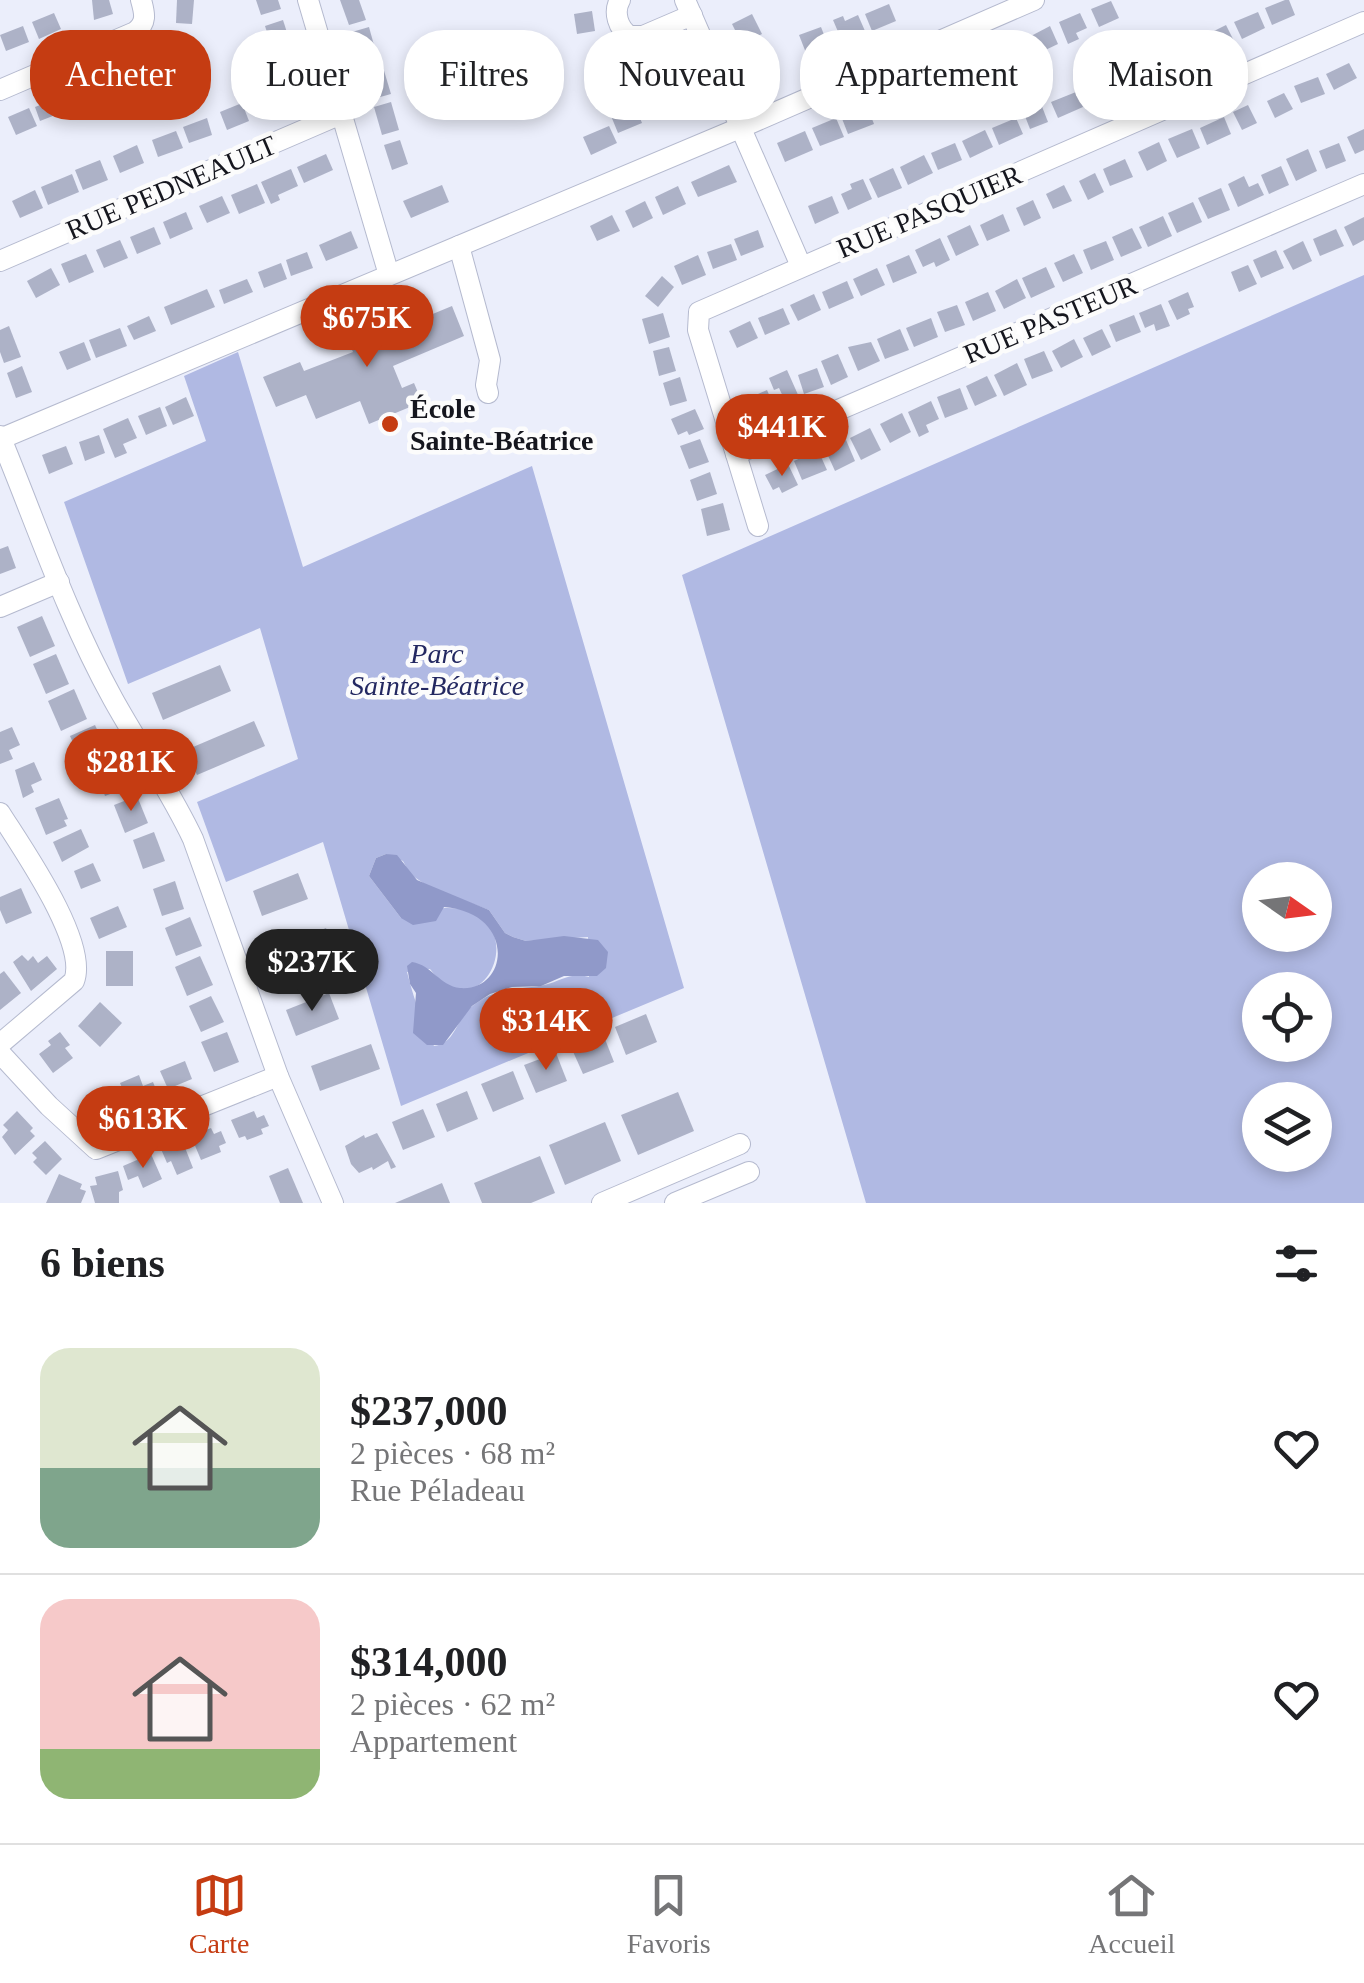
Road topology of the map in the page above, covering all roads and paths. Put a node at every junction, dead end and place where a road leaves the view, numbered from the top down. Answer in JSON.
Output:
{"nodes":[{"id":1,"x":141,"y":0,"type":"edge"},
{"id":2,"x":308,"y":0,"type":"edge"},
{"id":3,"x":620,"y":0,"type":"edge"},
{"id":4,"x":1034,"y":0,"type":"edge"},
{"id":5,"x":688,"y":7,"type":"edge"},
{"id":6,"x":1364,"y":22,"type":"edge"},
{"id":7,"x":317,"y":30,"type":"edge"},
{"id":8,"x":0,"y":90,"type":"edge"},
{"id":9,"x":327,"y":120,"type":"edge"},
{"id":10,"x":343,"y":120,"type":"edge"},
{"id":11,"x":742,"y":127,"type":"junction"},
{"id":12,"x":1364,"y":184,"type":"edge"},
{"id":13,"x":458,"y":246,"type":"junction"},
{"id":14,"x":0,"y":261,"type":"edge"},
{"id":15,"x":801,"y":266,"type":"junction"},
{"id":16,"x":389,"y":275,"type":"junction"},
{"id":17,"x":488,"y":392,"type":"dead end"},
{"id":18,"x":0,"y":438,"type":"edge"},
{"id":19,"x":736,"y":454,"type":"junction"},
{"id":20,"x":758,"y":526,"type":"dead end"},
{"id":21,"x":59,"y":582,"type":"junction"},
{"id":22,"x":0,"y":606,"type":"edge"},
{"id":23,"x":0,"y":813,"type":"edge"},
{"id":24,"x":0,"y":1044,"type":"edge"},
{"id":25,"x":0,"y":1053,"type":"edge"},
{"id":26,"x":278,"y":1076,"type":"junction"},
{"id":27,"x":740,"y":1144,"type":"dead end"},
{"id":28,"x":749,"y":1172,"type":"dead end"},
{"id":29,"x":333,"y":1203,"type":"edge"},
{"id":30,"x":602,"y":1203,"type":"edge"},
{"id":31,"x":674,"y":1203,"type":"edge"}],
"edges":[{"from":1,"to":8,"type":"street"},
{"from":2,"to":7,"type":"street"},
{"from":3,"to":5,"type":"street"},
{"from":4,"to":11,"type":"street"},
{"from":5,"to":11,"type":"street"},
{"from":6,"to":15,"type":"street","name":"RUE PASQUIER"},
{"from":9,"to":14,"type":"street","name":"RUE PEDNEAULT"},
{"from":10,"to":16,"type":"street"},
{"from":11,"to":13,"type":"street"},
{"from":11,"to":15,"type":"street"},
{"from":12,"to":19,"type":"street","name":"RUE PASTEUR"},
{"from":13,"to":16,"type":"street"},
{"from":13,"to":17,"type":"street"},
{"from":15,"to":19,"type":"street","name":"RUE PASQUIER"},
{"from":16,"to":18,"type":"street"},
{"from":18,"to":21,"type":"street"},
{"from":19,"to":20,"type":"street","name":"RUE PASQUIER"},
{"from":21,"to":22,"type":"street"},
{"from":21,"to":26,"type":"street"},
{"from":23,"to":24,"type":"street"},
{"from":25,"to":26,"type":"street"},
{"from":26,"to":29,"type":"street"},
{"from":27,"to":30,"type":"street"},
{"from":28,"to":31,"type":"street"}]}
